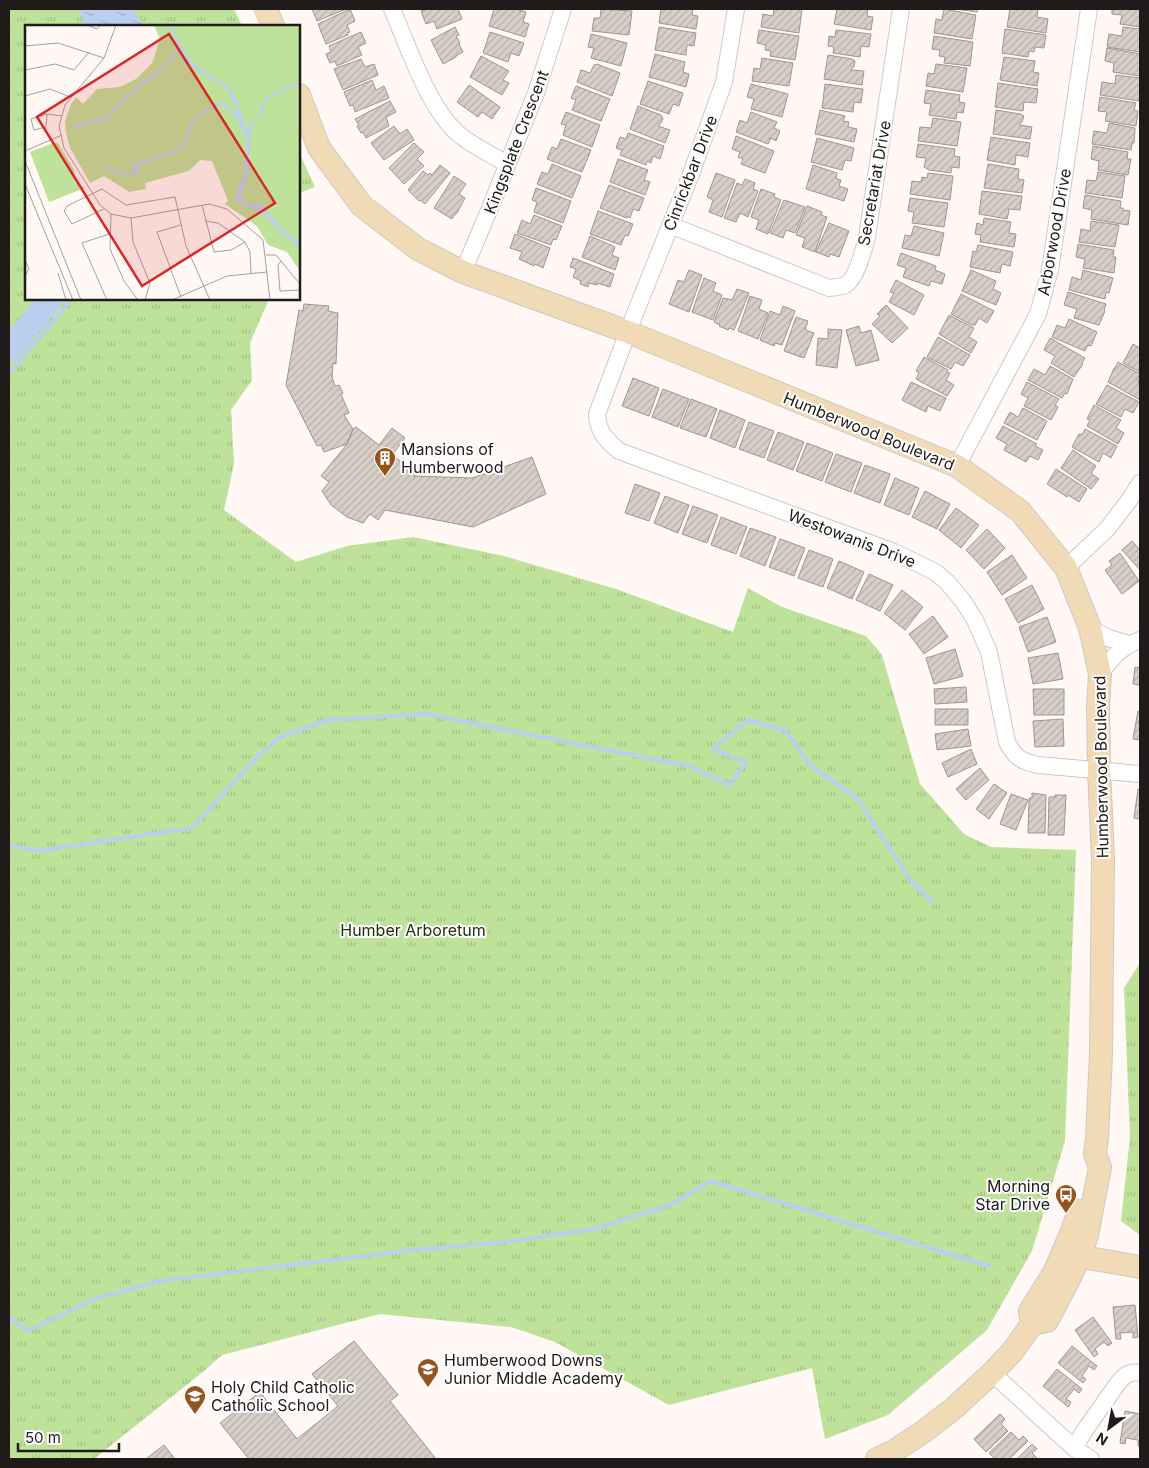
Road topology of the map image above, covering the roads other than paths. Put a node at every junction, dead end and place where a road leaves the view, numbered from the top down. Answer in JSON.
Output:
{"nodes":[{"id":1,"x":266,"y":9,"type":"edge"},
{"id":2,"x":392,"y":9,"type":"edge"},
{"id":3,"x":563,"y":9,"type":"edge"},
{"id":4,"x":736,"y":9,"type":"edge"},
{"id":5,"x":901,"y":9,"type":"edge"},
{"id":6,"x":1089,"y":9,"type":"edge"},
{"id":7,"x":273,"y":25,"type":"edge"},
{"id":8,"x":300,"y":97,"type":"edge"},
{"id":9,"x":507,"y":164,"type":"junction"},
{"id":10,"x":670,"y":225,"type":"junction"},
{"id":11,"x":463,"y":272,"type":"junction"},
{"id":12,"x":628,"y":332,"type":"junction"},
{"id":13,"x":957,"y":466,"type":"junction"},
{"id":14,"x":1140,"y":483,"type":"edge"},
{"id":15,"x":1066,"y":568,"type":"junction"},
{"id":16,"x":1090,"y":628,"type":"junction"},
{"id":17,"x":1135,"y":642,"type":"edge"},
{"id":18,"x":1100,"y":674,"type":"junction"},
{"id":19,"x":1099,"y":770,"type":"junction"},
{"id":20,"x":1140,"y":774,"type":"edge"},
{"id":21,"x":1072,"y":1254,"type":"junction"},
{"id":22,"x":1140,"y":1267,"type":"edge"},
{"id":23,"x":992,"y":1373,"type":"junction"},
{"id":24,"x":1140,"y":1373,"type":"edge"},
{"id":25,"x":1074,"y":1448,"type":"junction"},
{"id":26,"x":877,"y":1459,"type":"edge"},
{"id":27,"x":1091,"y":1459,"type":"edge"}],
"edges":[{"from":1,"to":7,"type":"street"},
{"from":2,"to":9,"type":"street"},
{"from":3,"to":9,"type":"street","name":"Kingsplate Crescent"},
{"from":4,"to":10,"type":"street","name":"Cinrickbar Drive"},
{"from":5,"to":10,"type":"street","name":"Secretariat Drive"},
{"from":6,"to":13,"type":"street","name":"Arborwood Drive"},
{"from":8,"to":11,"type":"street","name":"Humberwood Boulevard"},
{"from":9,"to":11,"type":"street","name":"Kingsplate Crescent"},
{"from":10,"to":12,"type":"street","name":"Cinrickbar Drive"},
{"from":11,"to":12,"type":"street","name":"Humberwood Boulevard"},
{"from":12,"to":13,"type":"street","name":"Humberwood Boulevard"},
{"from":12,"to":19,"type":"street","name":"Westowanis Drive"},
{"from":13,"to":15,"type":"street","name":"Humberwood Boulevard"},
{"from":14,"to":15,"type":"street"},
{"from":15,"to":16,"type":"street","name":"Humberwood Boulevard"},
{"from":16,"to":17,"type":"street"},
{"from":16,"to":18,"type":"street","name":"Humberwood Boulevard"},
{"from":17,"to":18,"type":"street"},
{"from":18,"to":19,"type":"street","name":"Humberwood Boulevard"},
{"from":19,"to":20,"type":"street"},
{"from":19,"to":21,"type":"street","name":"Humberwood Boulevard"},
{"from":21,"to":22,"type":"street"},
{"from":21,"to":23,"type":"street","name":"Humberwood Boulevard"},
{"from":23,"to":25,"type":"street"},
{"from":23,"to":26,"type":"street","name":"Humberwood Boulevard"},
{"from":24,"to":25,"type":"street"},
{"from":25,"to":27,"type":"street"}]}
